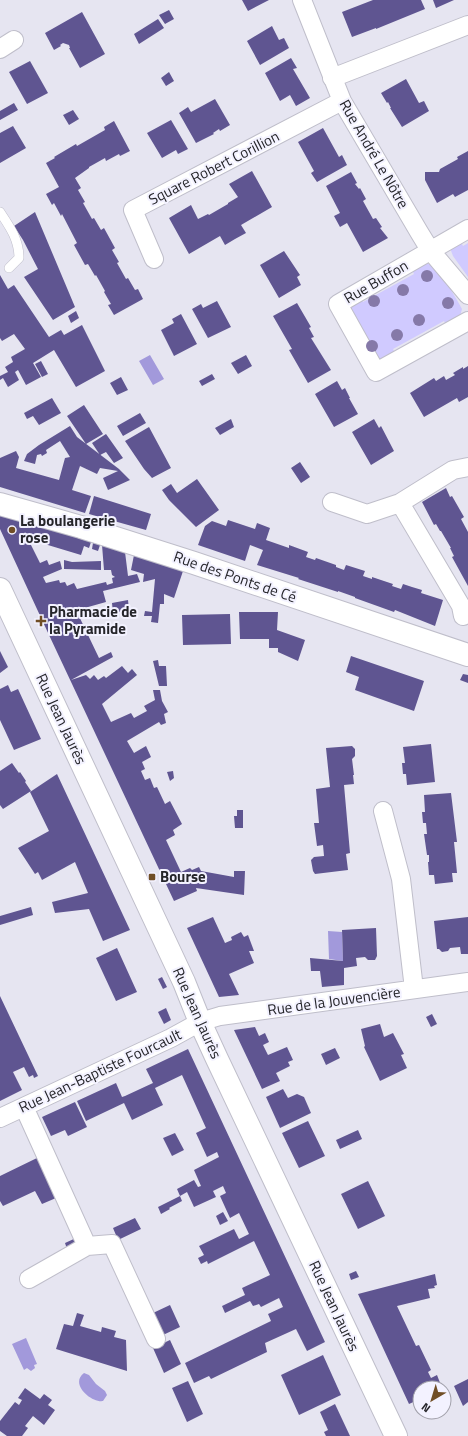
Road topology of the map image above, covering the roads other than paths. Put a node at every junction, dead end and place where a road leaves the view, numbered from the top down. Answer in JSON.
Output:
{"nodes":[{"id":1,"x":302,"y":0,"type":"edge"},
{"id":2,"x":468,"y":25,"type":"edge"},
{"id":3,"x":332,"y":78,"type":"junction"},
{"id":4,"x":342,"y":101,"type":"junction"},
{"id":5,"x":0,"y":212,"type":"edge"},
{"id":6,"x":468,"y":229,"type":"edge"},
{"id":7,"x":430,"y":250,"type":"junction"},
{"id":8,"x":154,"y":259,"type":"dead end"},
{"id":9,"x":9,"y":268,"type":"dead end"},
{"id":10,"x":468,"y":295,"type":"edge"},
{"id":11,"x":468,"y":321,"type":"edge"},
{"id":12,"x":468,"y":467,"type":"edge"},
{"id":13,"x":332,"y":502,"type":"dead end"},
{"id":14,"x":400,"y":503,"type":"junction"},
{"id":15,"x":0,"y":504,"type":"edge"},
{"id":16,"x":0,"y":588,"type":"edge"},
{"id":17,"x":463,"y":616,"type":"dead end"},
{"id":18,"x":468,"y":655,"type":"edge"},
{"id":19,"x":383,"y":811,"type":"dead end"},
{"id":20,"x":468,"y":982,"type":"edge"},
{"id":21,"x":414,"y":989,"type":"junction"},
{"id":22,"x":200,"y":1022,"type":"junction"},
{"id":23,"x":24,"y":1107,"type":"junction"},
{"id":24,"x":0,"y":1118,"type":"edge"},
{"id":25,"x":87,"y":1246,"type":"junction"},
{"id":26,"x":29,"y":1279,"type":"dead end"},
{"id":27,"x":156,"y":1339,"type":"dead end"},
{"id":28,"x":396,"y":1436,"type":"edge"}],
"edges":[{"from":1,"to":3,"type":"street","name":"Rue André Le Nôtre"},
{"from":2,"to":3,"type":"street"},
{"from":3,"to":4,"type":"street","name":"Rue André Le Nôtre"},
{"from":4,"to":7,"type":"street","name":"Rue André Le Nôtre"},
{"from":4,"to":8,"type":"street","name":"Square Robert Corillion"},
{"from":5,"to":9,"type":"lane"},
{"from":6,"to":7,"type":"street","name":"Rue Buffon"},
{"from":7,"to":10,"type":"street","name":"Rue André Le Nôtre"},
{"from":7,"to":11,"type":"street","name":"Rue Buffon"},
{"from":12,"to":14,"type":"street"},
{"from":13,"to":14,"type":"street"},
{"from":14,"to":17,"type":"street"},
{"from":15,"to":18,"type":"main road","name":"Rue des Ponts de Cé"},
{"from":16,"to":22,"type":"main road","name":"Rue Jean Jaurès"},
{"from":19,"to":21,"type":"street"},
{"from":20,"to":21,"type":"street","name":"Rue de la Jouvencière"},
{"from":21,"to":22,"type":"street","name":"Rue de la Jouvencière"},
{"from":22,"to":23,"type":"street","name":"Rue Jean-Baptiste Fourcault"},
{"from":22,"to":28,"type":"main road","name":"Rue Jean Jaurès"},
{"from":23,"to":24,"type":"street","name":"Rue Jean-Baptiste Fourcault"},
{"from":23,"to":25,"type":"street"},
{"from":25,"to":26,"type":"street"},
{"from":25,"to":27,"type":"street"}]}
